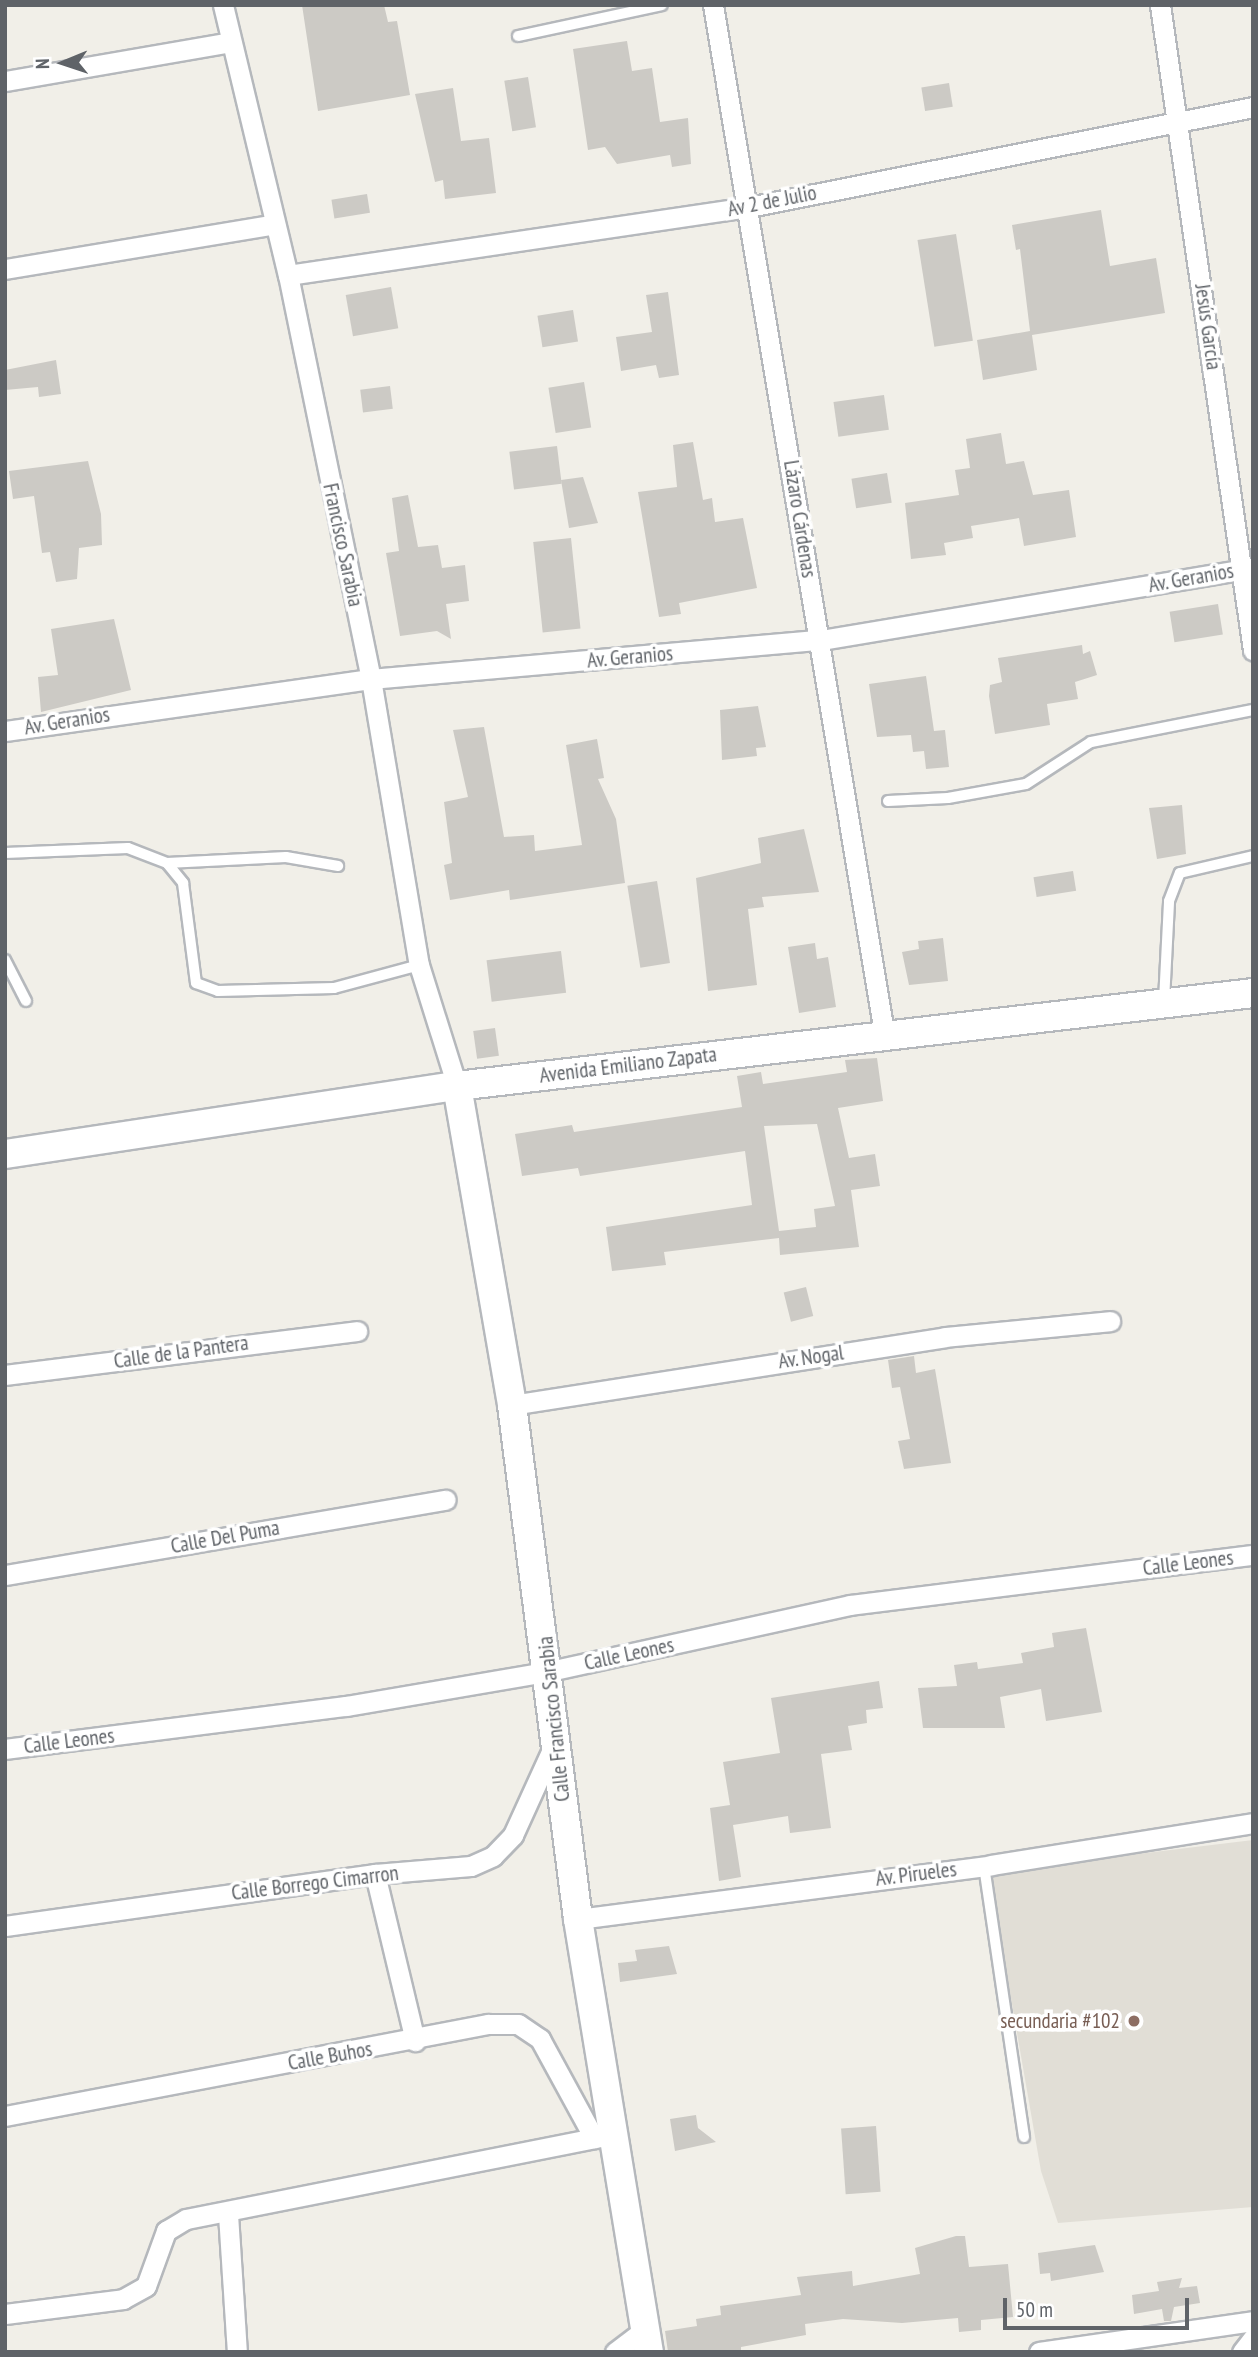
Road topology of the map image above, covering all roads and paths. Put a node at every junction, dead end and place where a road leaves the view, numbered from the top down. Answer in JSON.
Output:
{"nodes":[{"id":1,"x":223,"y":5,"type":"edge"},
{"id":2,"x":662,"y":5,"type":"edge"},
{"id":3,"x":713,"y":5,"type":"edge"},
{"id":4,"x":1160,"y":5,"type":"edge"},
{"id":5,"x":518,"y":36,"type":"dead end"},
{"id":6,"x":230,"y":42,"type":"junction"},
{"id":7,"x":5,"y":81,"type":"edge"},
{"id":8,"x":1253,"y":107,"type":"edge"},
{"id":9,"x":1181,"y":120,"type":"junction"},
{"id":10,"x":749,"y":207,"type":"junction"},
{"id":11,"x":272,"y":225,"type":"junction"},
{"id":12,"x":5,"y":270,"type":"edge"},
{"id":13,"x":288,"y":275,"type":"junction"},
{"id":14,"x":1247,"y":569,"type":"edge"},
{"id":15,"x":821,"y":640,"type":"junction"},
{"id":16,"x":1253,"y":650,"type":"edge"},
{"id":17,"x":371,"y":679,"type":"junction"},
{"id":18,"x":1253,"y":710,"type":"edge"},
{"id":19,"x":6,"y":724,"type":"edge"},
{"id":20,"x":888,"y":801,"type":"dead end"},
{"id":21,"x":5,"y":853,"type":"edge"},
{"id":22,"x":1253,"y":856,"type":"edge"},
{"id":23,"x":167,"y":863,"type":"junction"},
{"id":24,"x":338,"y":866,"type":"dead end"},
{"id":25,"x":5,"y":960,"type":"edge"},
{"id":26,"x":419,"y":965,"type":"junction"},
{"id":27,"x":1253,"y":993,"type":"edge"},
{"id":28,"x":26,"y":1001,"type":"dead end"},
{"id":29,"x":1164,"y":1004,"type":"junction"},
{"id":30,"x":884,"y":1032,"type":"junction"},
{"id":31,"x":457,"y":1086,"type":"junction"},
{"id":32,"x":5,"y":1154,"type":"edge"},
{"id":33,"x":1110,"y":1321,"type":"dead end"},
{"id":34,"x":357,"y":1331,"type":"dead end"},
{"id":35,"x":5,"y":1375,"type":"edge"},
{"id":36,"x":512,"y":1405,"type":"junction"},
{"id":37,"x":446,"y":1500,"type":"dead end"},
{"id":38,"x":1253,"y":1555,"type":"edge"},
{"id":39,"x":5,"y":1575,"type":"edge"},
{"id":40,"x":550,"y":1671,"type":"junction"},
{"id":41,"x":555,"y":1742,"type":"junction"},
{"id":42,"x":5,"y":1749,"type":"edge"},
{"id":43,"x":1253,"y":1823,"type":"edge"},
{"id":44,"x":984,"y":1866,"type":"junction"},
{"id":45,"x":375,"y":1874,"type":"junction"},
{"id":46,"x":578,"y":1919,"type":"junction"},
{"id":47,"x":5,"y":1926,"type":"edge"},
{"id":48,"x":415,"y":2041,"type":"junction"},
{"id":49,"x":5,"y":2116,"type":"edge"},
{"id":50,"x":602,"y":2136,"type":"junction"},
{"id":51,"x":1024,"y":2137,"type":"dead end"},
{"id":52,"x":228,"y":2214,"type":"junction"},
{"id":53,"x":5,"y":2314,"type":"edge"},
{"id":54,"x":1253,"y":2320,"type":"edge"},
{"id":55,"x":1253,"y":2338,"type":"edge"},
{"id":56,"x":647,"y":2340,"type":"edge"},
{"id":57,"x":237,"y":2352,"type":"edge"},
{"id":58,"x":615,"y":2352,"type":"edge"},
{"id":59,"x":1039,"y":2352,"type":"edge"},
{"id":60,"x":1242,"y":2352,"type":"edge"}],
"edges":[{"from":1,"to":6,"type":"street","name":"Francisco Sarabia"},
{"from":2,"to":5,"type":"lane"},
{"from":3,"to":10,"type":"street","name":"Lázaro Cárdenas"},
{"from":4,"to":9,"type":"street","name":"Jesús García"},
{"from":6,"to":7,"type":"street"},
{"from":6,"to":11,"type":"street","name":"Francisco Sarabia"},
{"from":8,"to":9,"type":"street","name":"Av 2 de Julio"},
{"from":9,"to":10,"type":"street","name":"Av 2 de Julio"},
{"from":9,"to":14,"type":"street","name":"Jesús García"},
{"from":10,"to":13,"type":"street","name":"Av 2 de Julio"},
{"from":10,"to":15,"type":"street","name":"Lázaro Cárdenas"},
{"from":11,"to":12,"type":"street"},
{"from":11,"to":13,"type":"street","name":"Francisco Sarabia"},
{"from":13,"to":17,"type":"street","name":"Francisco Sarabia"},
{"from":14,"to":15,"type":"street","name":"Av. Geranios"},
{"from":14,"to":16,"type":"street","name":"Jesús García"},
{"from":15,"to":17,"type":"street","name":"Av. Geranios"},
{"from":15,"to":30,"type":"street","name":"Lázaro Cárdenas"},
{"from":17,"to":19,"type":"street","name":"Av. Geranios"},
{"from":17,"to":26,"type":"street","name":"Francisco Sarabia"},
{"from":18,"to":20,"type":"lane"},
{"from":21,"to":23,"type":"lane"},
{"from":22,"to":29,"type":"lane"},
{"from":23,"to":24,"type":"lane"},
{"from":23,"to":26,"type":"lane"},
{"from":25,"to":28,"type":"lane"},
{"from":26,"to":31,"type":"street","name":"Francisco Sarabia"},
{"from":27,"to":29,"type":"street","name":"Avenida Emiliano Zapata"},
{"from":29,"to":30,"type":"street","name":"Avenida Emiliano Zapata"},
{"from":30,"to":31,"type":"street","name":"Avenida Emiliano Zapata"},
{"from":31,"to":32,"type":"street","name":"Avenida Emiliano Zapata"},
{"from":31,"to":36,"type":"street","name":"Calle Francisco Sarabia"},
{"from":33,"to":36,"type":"street","name":"Av. Nogal"},
{"from":34,"to":35,"type":"street","name":"Calle de la Pantera"},
{"from":36,"to":40,"type":"street","name":"Calle Francisco Sarabia"},
{"from":37,"to":39,"type":"street","name":"Calle Del Puma"},
{"from":38,"to":40,"type":"street","name":"Calle Leones"},
{"from":40,"to":41,"type":"street","name":"Calle Francisco Sarabia"},
{"from":40,"to":42,"type":"street","name":"Calle Leones"},
{"from":41,"to":45,"type":"street","name":"Calle Borrego Cimarron"},
{"from":41,"to":46,"type":"street","name":"Calle Francisco Sarabia"},
{"from":43,"to":44,"type":"street","name":"Av. Pirueles"},
{"from":44,"to":46,"type":"street","name":"Av. Pirueles"},
{"from":44,"to":51,"type":"lane"},
{"from":45,"to":47,"type":"street","name":"Calle Borrego Cimarron"},
{"from":45,"to":48,"type":"street"},
{"from":46,"to":50,"type":"street","name":"Calle Francisco Sarabia"},
{"from":48,"to":49,"type":"street","name":"Calle Buhos"},
{"from":48,"to":50,"type":"street","name":"Calle Buhos"},
{"from":50,"to":52,"type":"street"},
{"from":50,"to":56,"type":"street","name":"Calle Francisco Sarabia"},
{"from":52,"to":53,"type":"street"},
{"from":52,"to":57,"type":"street"},
{"from":54,"to":59,"type":"street"},
{"from":55,"to":60,"type":"street"},
{"from":56,"to":58,"type":"street"}]}
